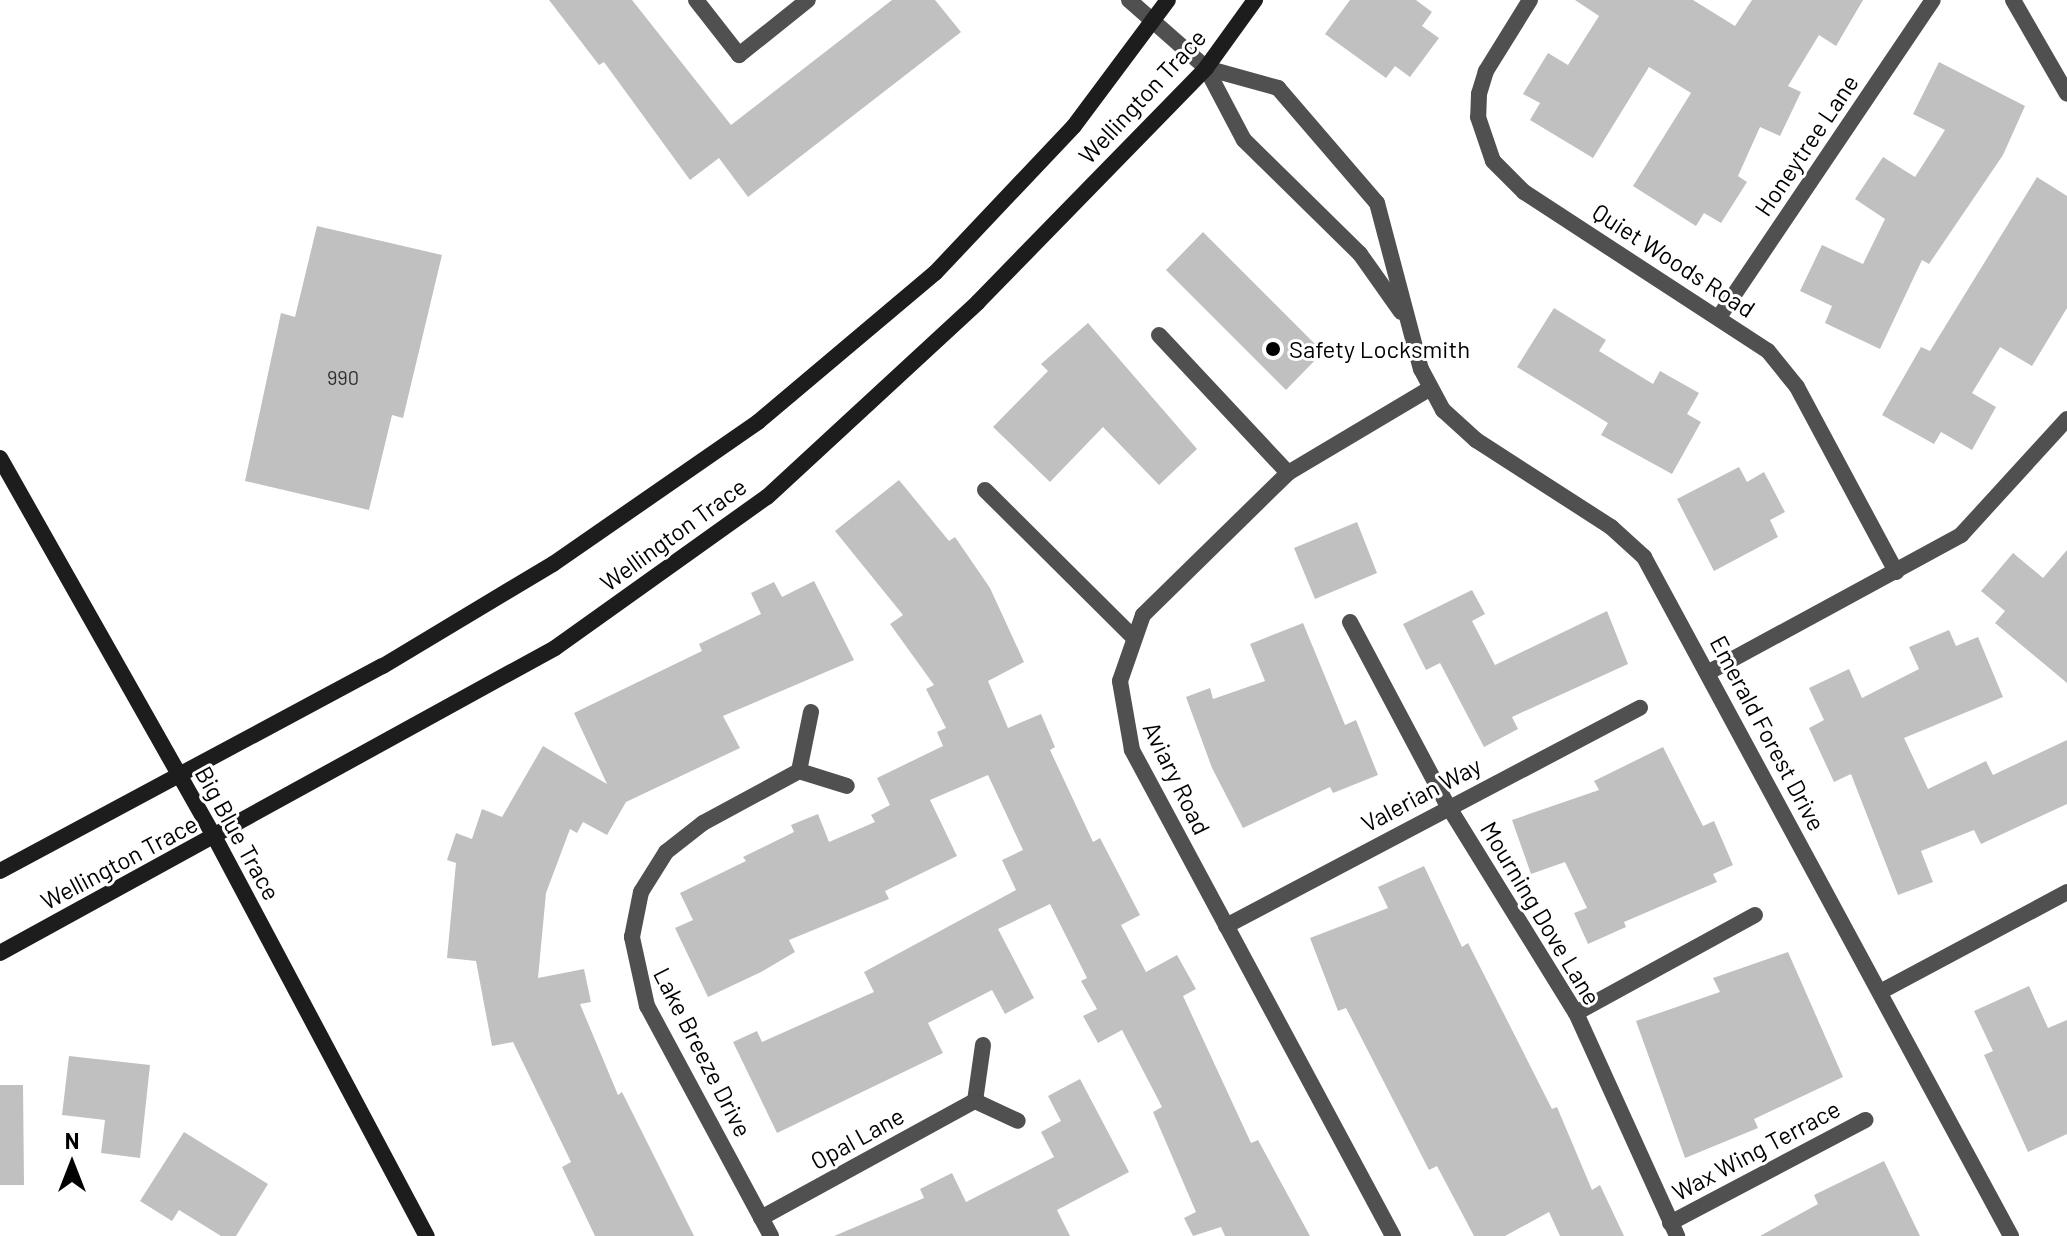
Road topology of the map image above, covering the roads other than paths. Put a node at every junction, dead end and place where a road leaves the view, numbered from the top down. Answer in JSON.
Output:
{"nodes":[{"id":1,"x":696,"y":0,"type":"edge"},
{"id":2,"x":808,"y":0,"type":"edge"},
{"id":3,"x":1129,"y":0,"type":"edge"},
{"id":4,"x":1168,"y":0,"type":"edge"},
{"id":5,"x":1255,"y":0,"type":"edge"},
{"id":6,"x":1530,"y":0,"type":"edge"},
{"id":7,"x":1933,"y":0,"type":"edge"},
{"id":8,"x":2013,"y":0,"type":"edge"},
{"id":9,"x":1153,"y":19,"type":"junction"},
{"id":10,"x":1206,"y":68,"type":"junction"},
{"id":11,"x":2067,"y":94,"type":"edge"},
{"id":12,"x":1719,"y":317,"type":"junction"},
{"id":13,"x":1409,"y":323,"type":"junction"},
{"id":14,"x":1159,"y":335,"type":"dead end"},
{"id":15,"x":1429,"y":389,"type":"junction"},
{"id":16,"x":2067,"y":419,"type":"edge"},
{"id":17,"x":0,"y":458,"type":"edge"},
{"id":18,"x":1288,"y":473,"type":"junction"},
{"id":19,"x":985,"y":490,"type":"dead end"},
{"id":20,"x":1896,"y":572,"type":"junction"},
{"id":21,"x":1350,"y":622,"type":"dead end"},
{"id":22,"x":1132,"y":636,"type":"junction"},
{"id":23,"x":1709,"y":672,"type":"junction"},
{"id":24,"x":1640,"y":708,"type":"dead end"},
{"id":25,"x":811,"y":712,"type":"dead end"},
{"id":26,"x":799,"y":771,"type":"junction"},
{"id":27,"x":178,"y":776,"type":"junction"},
{"id":28,"x":847,"y":786,"type":"dead end"},
{"id":29,"x":1448,"y":806,"type":"junction"},
{"id":30,"x":215,"y":838,"type":"junction"},
{"id":31,"x":0,"y":871,"type":"edge"},
{"id":32,"x":2067,"y":892,"type":"edge"},
{"id":33,"x":1755,"y":915,"type":"dead end"},
{"id":34,"x":1226,"y":926,"type":"junction"},
{"id":35,"x":0,"y":953,"type":"edge"},
{"id":36,"x":1880,"y":992,"type":"junction"},
{"id":37,"x":1576,"y":1013,"type":"junction"},
{"id":38,"x":983,"y":1045,"type":"dead end"},
{"id":39,"x":975,"y":1101,"type":"junction"},
{"id":40,"x":1865,"y":1120,"type":"dead end"},
{"id":41,"x":1018,"y":1121,"type":"dead end"},
{"id":42,"x":761,"y":1218,"type":"junction"},
{"id":43,"x":1673,"y":1229,"type":"edge"},
{"id":44,"x":427,"y":1236,"type":"edge"},
{"id":45,"x":771,"y":1236,"type":"edge"},
{"id":46,"x":1393,"y":1236,"type":"edge"},
{"id":47,"x":2011,"y":1236,"type":"edge"}],
"edges":[{"from":1,"to":2,"type":"street"},
{"from":3,"to":9,"type":"street","name":"Emerald Forest Drive"},
{"from":4,"to":9,"type":"street","name":"Wellington Trace"},
{"from":5,"to":10,"type":"street","name":"Wellington Trace"},
{"from":6,"to":12,"type":"street","name":"Quiet Woods Road"},
{"from":7,"to":12,"type":"street","name":"Honeytree Lane"},
{"from":8,"to":11,"type":"street"},
{"from":9,"to":10,"type":"street","name":"Emerald Forest Drive"},
{"from":9,"to":27,"type":"street","name":"Wellington Trace"},
{"from":10,"to":13,"type":"street","name":"Emerald Forest Drive"},
{"from":10,"to":13,"type":"street","name":"Emerald Forest Drive"},
{"from":10,"to":30,"type":"street","name":"Wellington Trace"},
{"from":12,"to":20,"type":"street","name":"Quiet Woods Road"},
{"from":13,"to":15,"type":"street","name":"Emerald Forest Drive"},
{"from":14,"to":18,"type":"street"},
{"from":15,"to":18,"type":"street","name":"Aviary Road"},
{"from":15,"to":23,"type":"street","name":"Emerald Forest Drive"},
{"from":16,"to":20,"type":"street"},
{"from":17,"to":27,"type":"street","name":"Big Blue Trace"},
{"from":18,"to":22,"type":"street","name":"Aviary Road"},
{"from":19,"to":22,"type":"street"},
{"from":20,"to":23,"type":"street"},
{"from":21,"to":29,"type":"street","name":"Mourning Dove Lane"},
{"from":22,"to":34,"type":"street","name":"Aviary Road"},
{"from":23,"to":36,"type":"street","name":"Emerald Forest Drive"},
{"from":24,"to":29,"type":"street","name":"Valerian Way"},
{"from":25,"to":26,"type":"street"},
{"from":26,"to":28,"type":"street"},
{"from":26,"to":42,"type":"street","name":"Lake Breeze Drive"},
{"from":27,"to":30,"type":"street","name":"Big Blue Trace"},
{"from":27,"to":31,"type":"street","name":"Wellington Trace"},
{"from":29,"to":34,"type":"street","name":"Valerian Way"},
{"from":29,"to":37,"type":"street","name":"Mourning Dove Lane"},
{"from":30,"to":35,"type":"street","name":"Wellington Trace"},
{"from":30,"to":44,"type":"street","name":"Big Blue Trace"},
{"from":32,"to":36,"type":"street"},
{"from":33,"to":37,"type":"street"},
{"from":34,"to":46,"type":"street","name":"Aviary Road"},
{"from":36,"to":47,"type":"street","name":"Emerald Forest Drive"},
{"from":37,"to":43,"type":"street","name":"Mourning Dove Lane"},
{"from":38,"to":39,"type":"street"},
{"from":39,"to":41,"type":"street"},
{"from":39,"to":42,"type":"street","name":"Opal Lane"},
{"from":40,"to":43,"type":"street","name":"Wax Wing Terrace"},
{"from":42,"to":45,"type":"street","name":"Lake Breeze Drive"}]}
